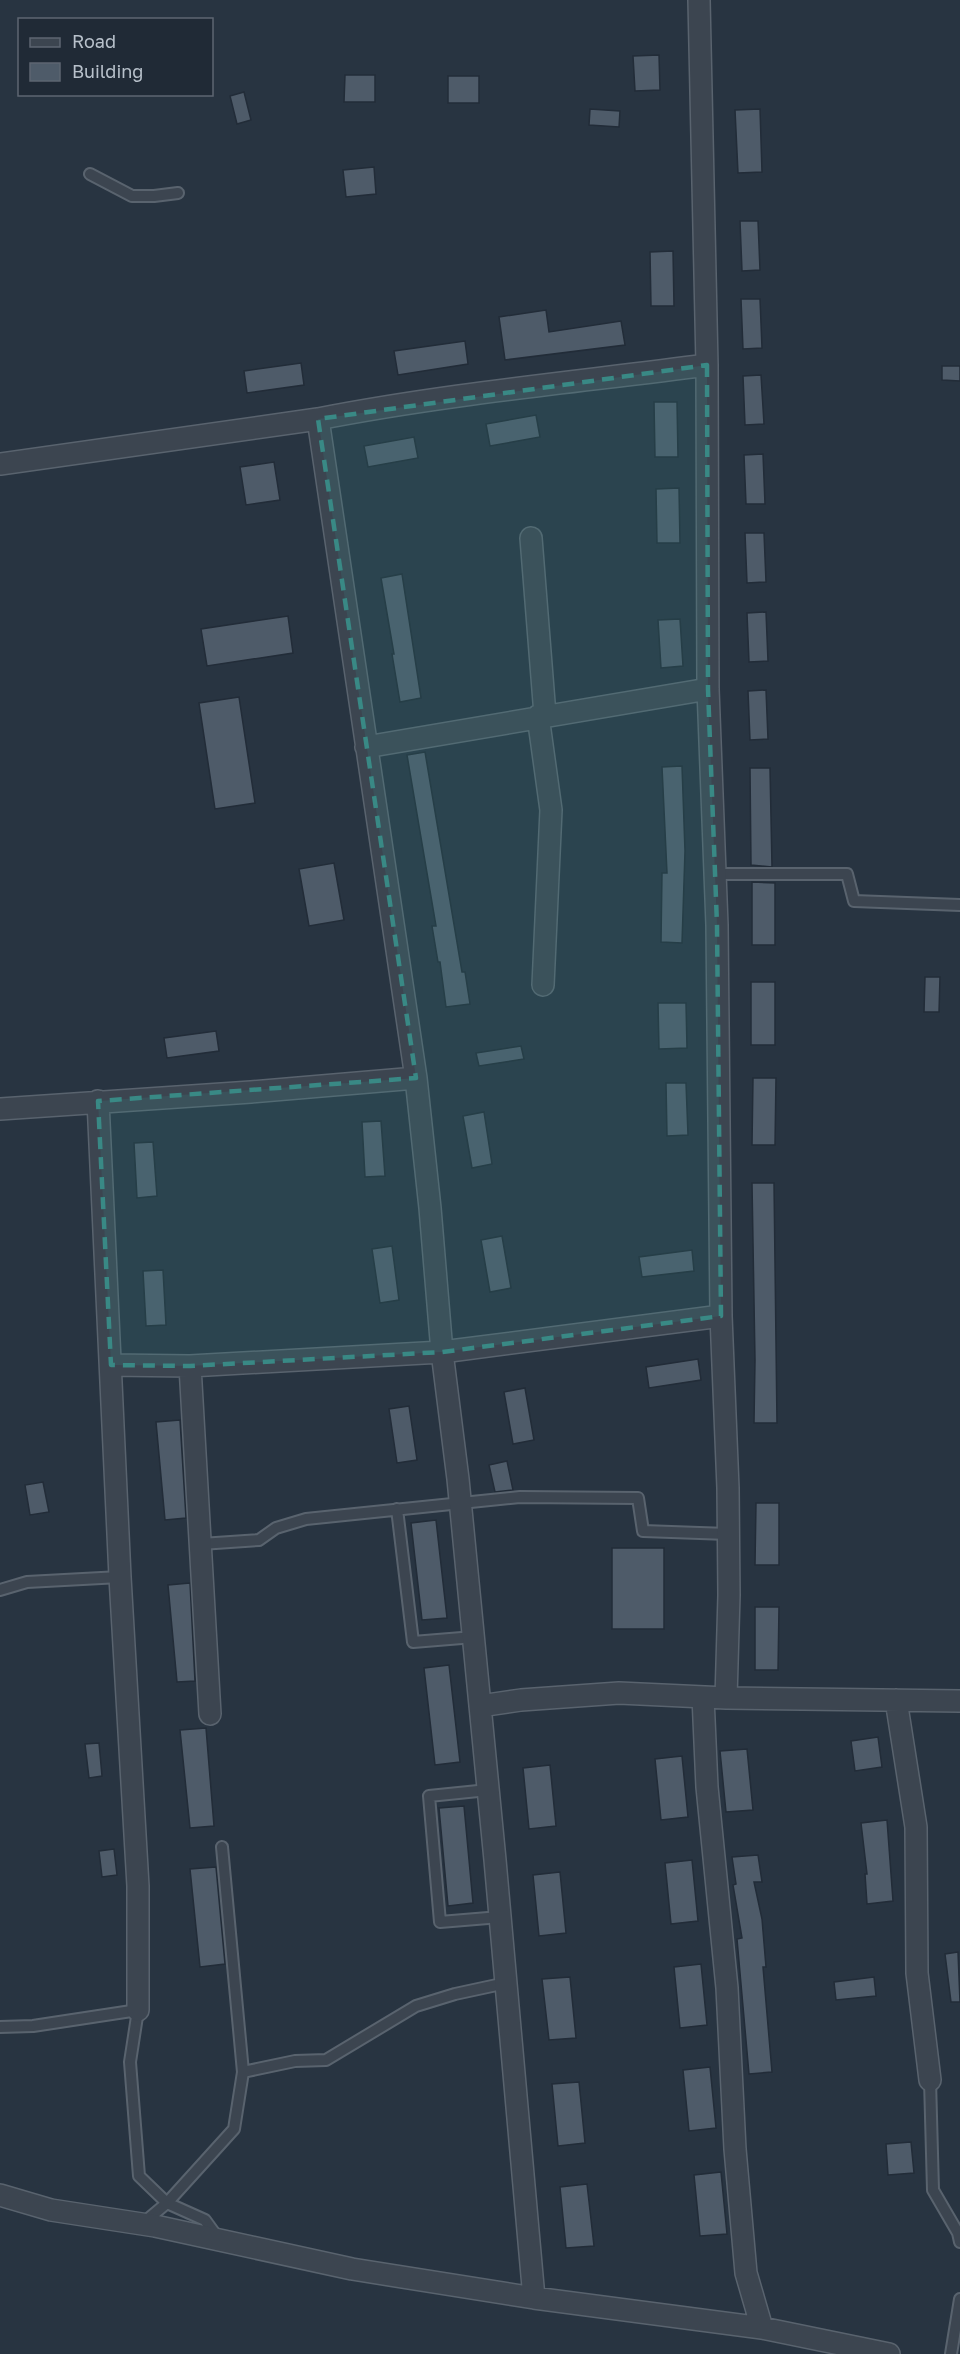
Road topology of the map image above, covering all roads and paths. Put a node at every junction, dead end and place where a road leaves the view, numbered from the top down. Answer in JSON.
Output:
{"nodes":[{"id":1,"x":699,"y":0,"type":"edge"},
{"id":2,"x":90,"y":174,"type":"dead end"},
{"id":3,"x":177,"y":193,"type":"dead end"},
{"id":4,"x":707,"y":366,"type":"junction"},
{"id":5,"x":318,"y":419,"type":"junction"},
{"id":6,"x":0,"y":464,"type":"edge"},
{"id":7,"x":531,"y":538,"type":"dead end"},
{"id":8,"x":708,"y":688,"type":"junction"},
{"id":9,"x":541,"y":716,"type":"junction"},
{"id":10,"x":366,"y":747,"type":"junction"},
{"id":11,"x":715,"y":874,"type":"junction"},
{"id":12,"x":960,"y":905,"type":"edge"},
{"id":13,"x":543,"y":985,"type":"dead end"},
{"id":14,"x":416,"y":1078,"type":"junction"},
{"id":15,"x":98,"y":1101,"type":"junction"},
{"id":16,"x":0,"y":1109,"type":"edge"},
{"id":17,"x":721,"y":1316,"type":"junction"},
{"id":18,"x":442,"y":1352,"type":"junction"},
{"id":19,"x":111,"y":1365,"type":"junction"},
{"id":20,"x":190,"y":1366,"type":"junction"},
{"id":21,"x":460,"y":1504,"type":"junction"},
{"id":22,"x":397,"y":1509,"type":"junction"},
{"id":23,"x":728,"y":1534,"type":"junction"},
{"id":24,"x":201,"y":1544,"type":"junction"},
{"id":25,"x":120,"y":1577,"type":"junction"},
{"id":26,"x":0,"y":1590,"type":"edge"},
{"id":27,"x":474,"y":1637,"type":"junction"},
{"id":28,"x":703,"y":1697,"type":"junction"},
{"id":29,"x":726,"y":1698,"type":"junction"},
{"id":30,"x":896,"y":1700,"type":"junction"},
{"id":31,"x":960,"y":1701,"type":"edge"},
{"id":32,"x":480,"y":1706,"type":"junction"},
{"id":33,"x":210,"y":1714,"type":"dead end"},
{"id":34,"x":488,"y":1790,"type":"junction"},
{"id":35,"x":222,"y":1847,"type":"dead end"},
{"id":36,"x":500,"y":1917,"type":"junction"},
{"id":37,"x":506,"y":1983,"type":"junction"},
{"id":38,"x":138,"y":2010,"type":"junction"},
{"id":39,"x":0,"y":2027,"type":"edge"},
{"id":40,"x":243,"y":2072,"type":"junction"},
{"id":41,"x":930,"y":2080,"type":"joint"},
{"id":42,"x":0,"y":2195,"type":"edge"},
{"id":43,"x":167,"y":2203,"type":"junction"},
{"id":44,"x":141,"y":2224,"type":"junction"},
{"id":45,"x":220,"y":2240,"type":"junction"},
{"id":46,"x":960,"y":2242,"type":"edge"},
{"id":47,"x":534,"y":2298,"type":"junction"},
{"id":48,"x":960,"y":2299,"type":"edge"},
{"id":49,"x":762,"y":2328,"type":"junction"},
{"id":50,"x":889,"y":2354,"type":"edge"},
{"id":51,"x":951,"y":2354,"type":"edge"}],
"edges":[{"from":1,"to":4,"type":"street"},
{"from":2,"to":3,"type":"lane"},
{"from":4,"to":5,"type":"street"},
{"from":4,"to":8,"type":"street"},
{"from":5,"to":6,"type":"street"},
{"from":5,"to":10,"type":"street"},
{"from":7,"to":9,"type":"street"},
{"from":8,"to":9,"type":"street"},
{"from":8,"to":11,"type":"street"},
{"from":9,"to":10,"type":"street"},
{"from":9,"to":13,"type":"street"},
{"from":10,"to":14,"type":"street"},
{"from":11,"to":12,"type":"lane"},
{"from":11,"to":17,"type":"street"},
{"from":14,"to":15,"type":"street"},
{"from":14,"to":18,"type":"street"},
{"from":15,"to":16,"type":"street"},
{"from":15,"to":19,"type":"street"},
{"from":17,"to":18,"type":"street"},
{"from":17,"to":23,"type":"street"},
{"from":18,"to":20,"type":"street"},
{"from":18,"to":21,"type":"street"},
{"from":19,"to":20,"type":"street"},
{"from":19,"to":25,"type":"street"},
{"from":20,"to":24,"type":"street"},
{"from":21,"to":22,"type":"lane"},
{"from":21,"to":23,"type":"lane"},
{"from":21,"to":27,"type":"street"},
{"from":22,"to":24,"type":"lane"},
{"from":22,"to":27,"type":"lane"},
{"from":23,"to":29,"type":"street"},
{"from":24,"to":33,"type":"street"},
{"from":25,"to":26,"type":"lane"},
{"from":25,"to":38,"type":"street"},
{"from":27,"to":32,"type":"street"},
{"from":28,"to":29,"type":"street"},
{"from":28,"to":32,"type":"street"},
{"from":28,"to":49,"type":"street"},
{"from":29,"to":30,"type":"street"},
{"from":30,"to":31,"type":"street"},
{"from":30,"to":41,"type":"street"},
{"from":32,"to":34,"type":"street"},
{"from":34,"to":36,"type":"street"},
{"from":34,"to":36,"type":"lane"},
{"from":35,"to":40,"type":"lane"},
{"from":36,"to":37,"type":"street"},
{"from":37,"to":40,"type":"lane"},
{"from":37,"to":47,"type":"street"},
{"from":38,"to":39,"type":"lane"},
{"from":38,"to":43,"type":"lane"},
{"from":40,"to":43,"type":"lane"},
{"from":41,"to":46,"type":"lane"},
{"from":42,"to":44,"type":"street"},
{"from":43,"to":44,"type":"lane"},
{"from":43,"to":45,"type":"lane"},
{"from":44,"to":45,"type":"street"},
{"from":45,"to":47,"type":"street"},
{"from":47,"to":49,"type":"street"},
{"from":48,"to":51,"type":"lane"},
{"from":49,"to":50,"type":"street"}]}
